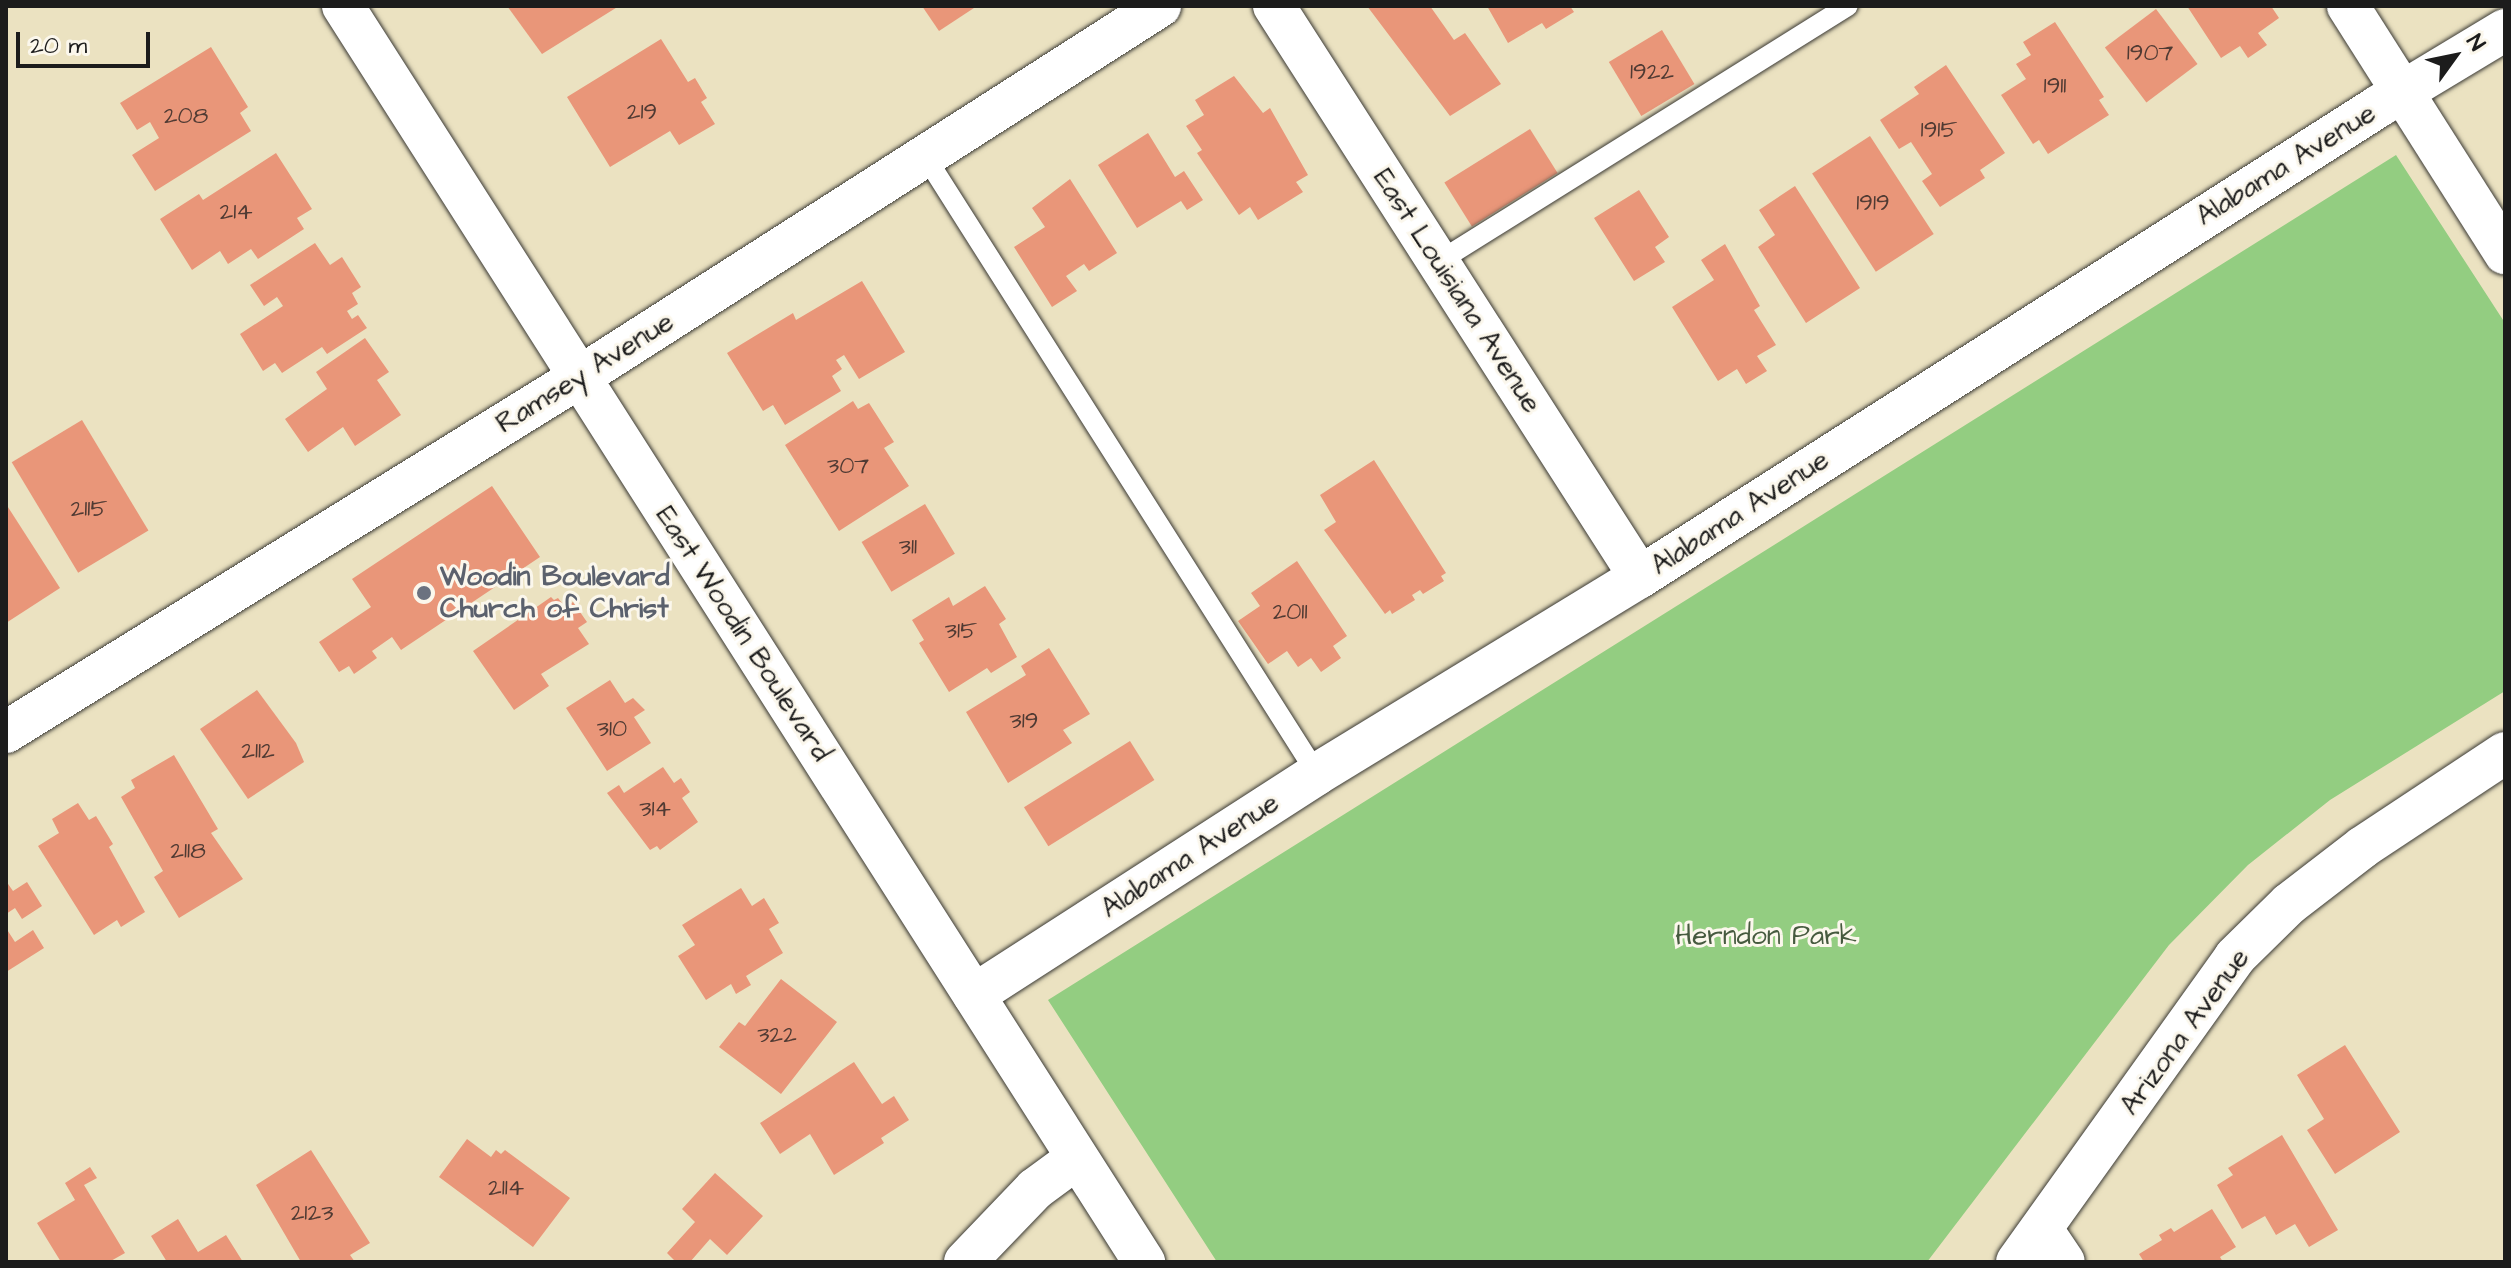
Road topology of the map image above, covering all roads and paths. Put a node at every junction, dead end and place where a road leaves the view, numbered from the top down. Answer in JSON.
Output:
{"nodes":[{"id":1,"x":343,"y":6,"type":"edge"},
{"id":2,"x":1160,"y":6,"type":"edge"},
{"id":3,"x":1274,"y":6,"type":"edge"},
{"id":4,"x":1847,"y":6,"type":"edge"},
{"id":5,"x":2348,"y":6,"type":"edge"},
{"id":6,"x":2505,"y":30,"type":"edge"},
{"id":7,"x":2401,"y":92,"type":"junction"},
{"id":8,"x":925,"y":156,"type":"junction"},
{"id":9,"x":2505,"y":253,"type":"edge"},
{"id":10,"x":1438,"y":262,"type":"junction"},
{"id":11,"x":578,"y":378,"type":"junction"},
{"id":12,"x":1640,"y":577,"type":"junction"},
{"id":13,"x":6,"y":732,"type":"edge"},
{"id":14,"x":2505,"y":753,"type":"edge"},
{"id":15,"x":1317,"y":774,"type":"junction"},
{"id":16,"x":974,"y":995,"type":"junction"},
{"id":17,"x":1077,"y":1158,"type":"junction"},
{"id":18,"x":2041,"y":1252,"type":"edge"},
{"id":19,"x":965,"y":1262,"type":"edge"},
{"id":20,"x":1144,"y":1262,"type":"edge"}],
"edges":[{"from":1,"to":11,"type":"street","name":"East Woodin Boulevard"},
{"from":2,"to":8,"type":"street","name":"Ramsey Avenue"},
{"from":3,"to":10,"type":"street","name":"East Louisiana Avenue"},
{"from":4,"to":10,"type":"lane"},
{"from":5,"to":7,"type":"street"},
{"from":6,"to":7,"type":"street","name":"Alabama Avenue"},
{"from":7,"to":9,"type":"street"},
{"from":7,"to":12,"type":"street","name":"Alabama Avenue"},
{"from":8,"to":11,"type":"street","name":"Ramsey Avenue"},
{"from":8,"to":15,"type":"lane"},
{"from":10,"to":12,"type":"street","name":"East Louisiana Avenue"},
{"from":11,"to":13,"type":"street","name":"Ramsey Avenue"},
{"from":11,"to":16,"type":"street","name":"East Woodin Boulevard"},
{"from":12,"to":15,"type":"street","name":"Alabama Avenue"},
{"from":14,"to":18,"type":"street","name":"Arizona Avenue"},
{"from":15,"to":16,"type":"street","name":"Alabama Avenue"},
{"from":16,"to":17,"type":"street","name":"East Woodin Boulevard"},
{"from":17,"to":19,"type":"street"},
{"from":17,"to":20,"type":"street","name":"East Woodin Boulevard"}]}
